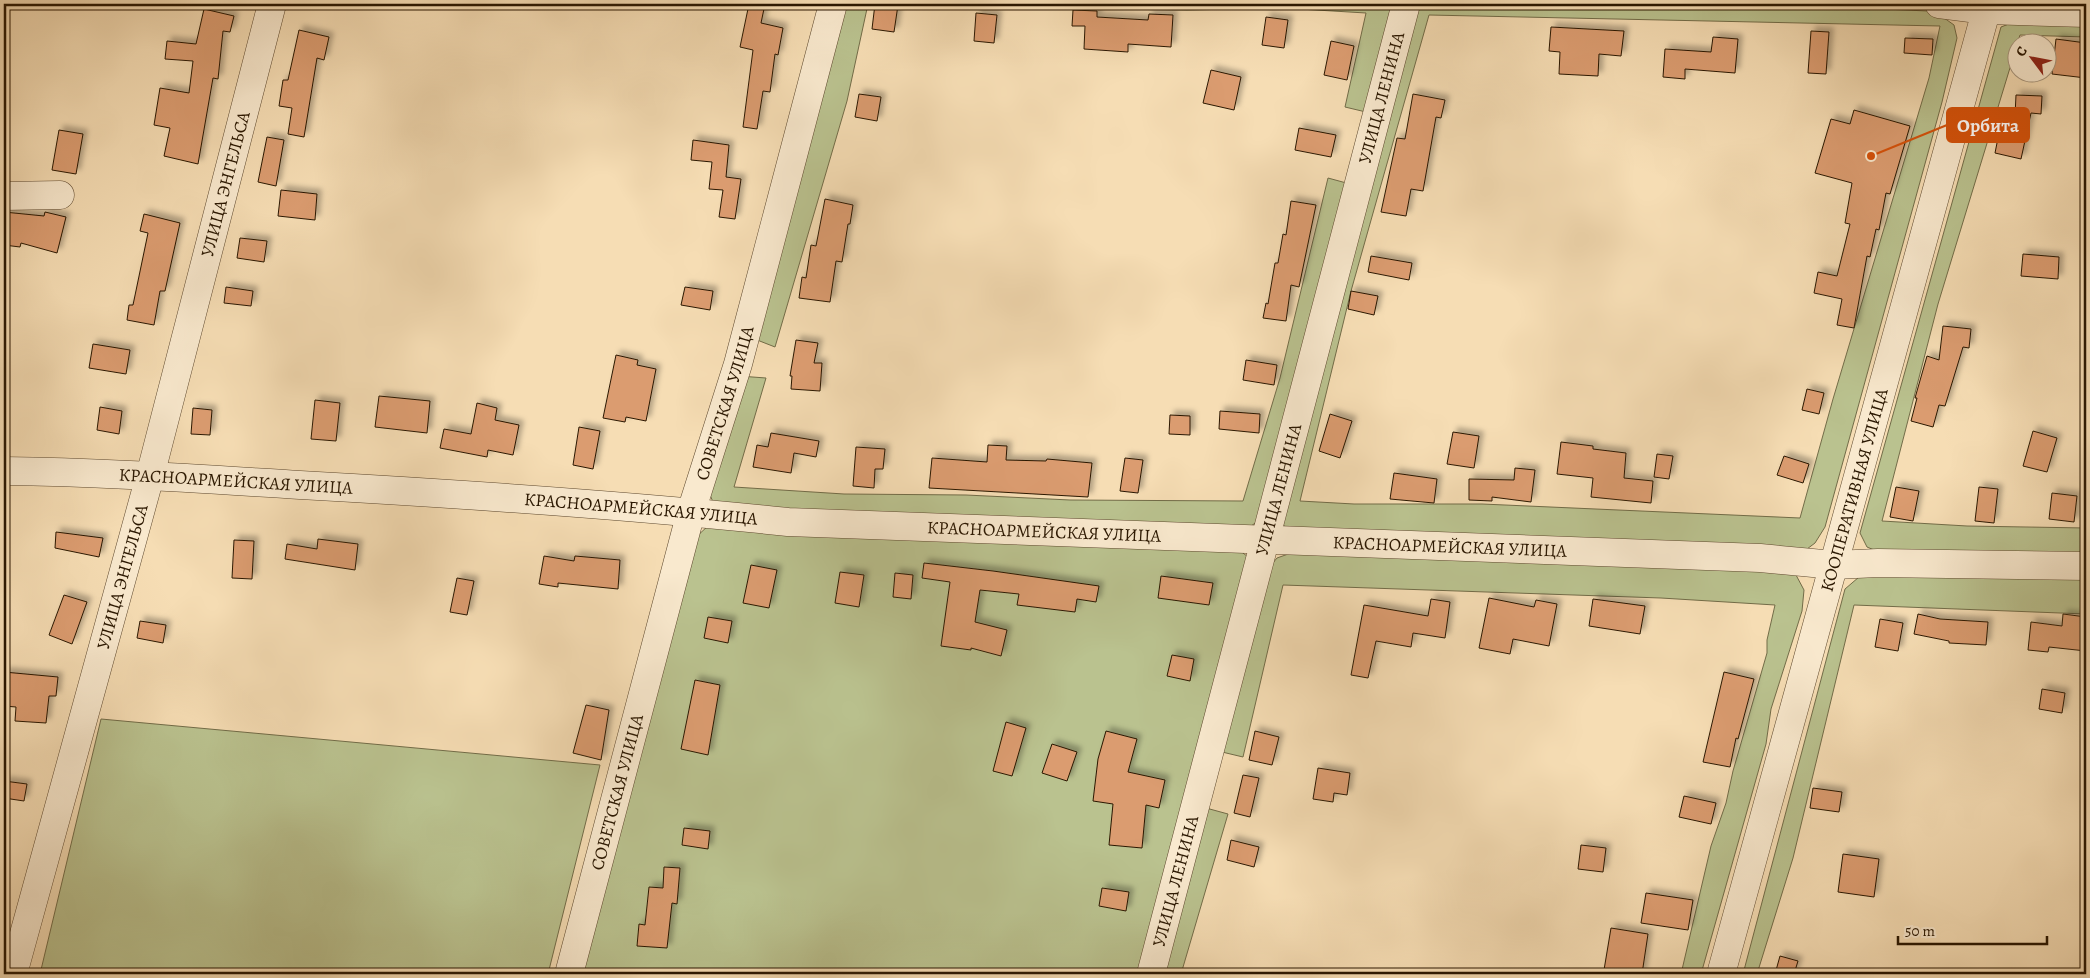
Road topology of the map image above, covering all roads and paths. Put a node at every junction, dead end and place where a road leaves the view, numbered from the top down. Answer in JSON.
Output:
{"nodes":[{"id":1,"x":272,"y":4,"type":"edge"},
{"id":2,"x":833,"y":4,"type":"edge"},
{"id":3,"x":1406,"y":4,"type":"edge"},
{"id":4,"x":1939,"y":4,"type":"edge"},
{"id":5,"x":1987,"y":7,"type":"edge"},
{"id":6,"x":2086,"y":13,"type":"edge"},
{"id":7,"x":60,"y":195,"type":"dead end"},
{"id":8,"x":4,"y":196,"type":"edge"},
{"id":9,"x":4,"y":472,"type":"edge"},
{"id":10,"x":150,"y":476,"type":"junction"},
{"id":11,"x":691,"y":512,"type":"junction"},
{"id":12,"x":1265,"y":540,"type":"junction"},
{"id":13,"x":1834,"y":565,"type":"junction"},
{"id":14,"x":2086,"y":566,"type":"edge"},
{"id":15,"x":13,"y":974,"type":"edge"},
{"id":16,"x":569,"y":974,"type":"edge"},
{"id":17,"x":1150,"y":974,"type":"edge"},
{"id":18,"x":1721,"y":974,"type":"edge"}],
"edges":[{"from":1,"to":10,"type":"street","name":"УЛИЦА ЭНГЕЛЬСА"},
{"from":2,"to":11,"type":"street","name":"СОВЕТСКАЯ УЛИЦА"},
{"from":3,"to":12,"type":"street","name":"УЛИЦА ЛЕНИНА"},
{"from":4,"to":5,"type":"street"},
{"from":5,"to":6,"type":"street"},
{"from":5,"to":13,"type":"street","name":"КООПЕРАТИВНАЯ УЛИЦА"},
{"from":7,"to":8,"type":"street"},
{"from":9,"to":10,"type":"street","name":"КРАСНОАРМЕЙСКАЯ УЛИЦА"},
{"from":10,"to":11,"type":"street","name":"КРАСНОАРМЕЙСКАЯ УЛИЦА"},
{"from":10,"to":15,"type":"street","name":"УЛИЦА ЭНГЕЛЬСА"},
{"from":11,"to":12,"type":"street","name":"КРАСНОАРМЕЙСКАЯ УЛИЦА"},
{"from":11,"to":16,"type":"street","name":"СОВЕТСКАЯ УЛИЦА"},
{"from":12,"to":13,"type":"street","name":"КРАСНОАРМЕЙСКАЯ УЛИЦА"},
{"from":12,"to":17,"type":"street","name":"УЛИЦА ЛЕНИНА"},
{"from":13,"to":14,"type":"street","name":"КРАСНОАРМЕЙСКАЯ УЛИЦА"},
{"from":13,"to":18,"type":"street","name":"КООПЕРАТИВНАЯ УЛИЦА"}]}
